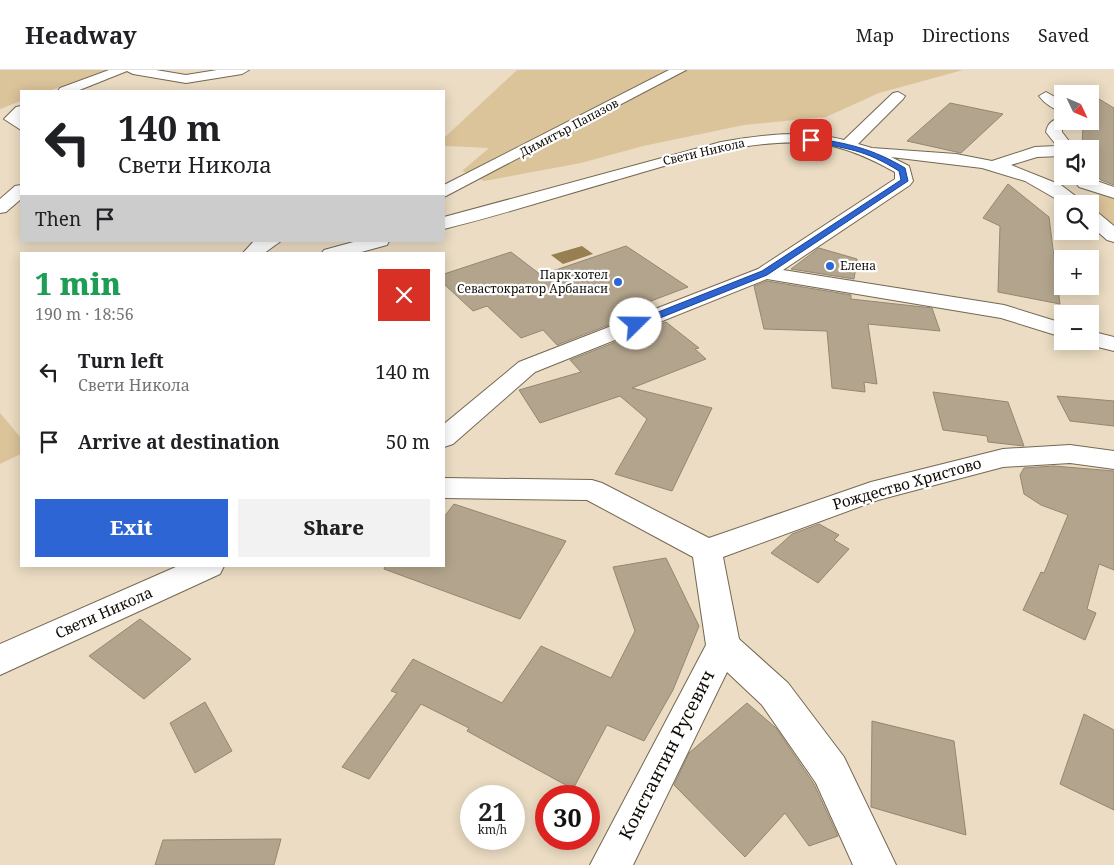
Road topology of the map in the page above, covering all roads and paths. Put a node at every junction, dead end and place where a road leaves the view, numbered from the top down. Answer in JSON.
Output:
{"nodes":[{"id":1,"x":121,"y":70,"type":"edge"},
{"id":2,"x":133,"y":70,"type":"edge"},
{"id":3,"x":242,"y":70,"type":"edge"},
{"id":4,"x":679,"y":70,"type":"edge"},
{"id":5,"x":68,"y":90,"type":"edge"},
{"id":6,"x":898,"y":96,"type":"dead end"},
{"id":7,"x":1046,"y":96,"type":"dead end"},
{"id":8,"x":1054,"y":102,"type":"edge"},
{"id":9,"x":20,"y":111,"type":"edge"},
{"id":10,"x":20,"y":124,"type":"edge"},
{"id":11,"x":848,"y":145,"type":"junction"},
{"id":12,"x":867,"y":150,"type":"junction"},
{"id":13,"x":1054,"y":151,"type":"edge"},
{"id":14,"x":995,"y":165,"type":"junction"},
{"id":15,"x":1091,"y":185,"type":"edge"},
{"id":16,"x":452,"y":188,"type":"edge"},
{"id":17,"x":20,"y":191,"type":"edge"},
{"id":18,"x":1114,"y":193,"type":"edge"},
{"id":19,"x":1066,"y":195,"type":"edge"},
{"id":20,"x":0,"y":208,"type":"edge"},
{"id":21,"x":445,"y":223,"type":"edge"},
{"id":22,"x":1099,"y":223,"type":"edge"},
{"id":23,"x":1114,"y":236,"type":"edge"},
{"id":24,"x":269,"y":242,"type":"edge"},
{"id":25,"x":376,"y":242,"type":"edge"},
{"id":26,"x":254,"y":252,"type":"edge"},
{"id":27,"x":339,"y":252,"type":"edge"},
{"id":28,"x":764,"y":273,"type":"junction"},
{"id":29,"x":1054,"y":328,"type":"edge"},
{"id":30,"x":1099,"y":340,"type":"edge"},
{"id":31,"x":1114,"y":344,"type":"edge"},
{"id":32,"x":445,"y":437,"type":"edge"},
{"id":33,"x":1114,"y":460,"type":"edge"},
{"id":34,"x":445,"y":488,"type":"edge"},
{"id":35,"x":707,"y":550,"type":"junction"},
{"id":36,"x":207,"y":567,"type":"edge"},
{"id":37,"x":723,"y":646,"type":"junction"},
{"id":38,"x":0,"y":660,"type":"edge"},
{"id":39,"x":611,"y":865,"type":"edge"},
{"id":40,"x":876,"y":865,"type":"edge"}],
"edges":[{"from":1,"to":5,"type":"street"},
{"from":2,"to":3,"type":"street"},
{"from":4,"to":16,"type":"street","name":"Димитър Папазов"},
{"from":6,"to":11,"type":"street"},
{"from":7,"to":8,"type":"street"},
{"from":9,"to":10,"type":"street"},
{"from":11,"to":12,"type":"street","name":"Свети Никола"},
{"from":11,"to":21,"type":"street","name":"Свети Никола"},
{"from":12,"to":14,"type":"street"},
{"from":12,"to":28,"type":"street","name":"Свети Никола"},
{"from":13,"to":14,"type":"street"},
{"from":14,"to":19,"type":"street"},
{"from":15,"to":18,"type":"street"},
{"from":17,"to":20,"type":"street"},
{"from":22,"to":23,"type":"street"},
{"from":24,"to":26,"type":"street"},
{"from":25,"to":27,"type":"street"},
{"from":28,"to":29,"type":"street"},
{"from":28,"to":32,"type":"street","name":"Свети Никола"},
{"from":30,"to":31,"type":"street"},
{"from":33,"to":35,"type":"street","name":"Рождество Христово"},
{"from":34,"to":35,"type":"street"},
{"from":35,"to":37,"type":"street"},
{"from":36,"to":38,"type":"street","name":"Свети Никола"},
{"from":37,"to":39,"type":"street","name":"Константин Русевич"},
{"from":37,"to":40,"type":"street"}]}
